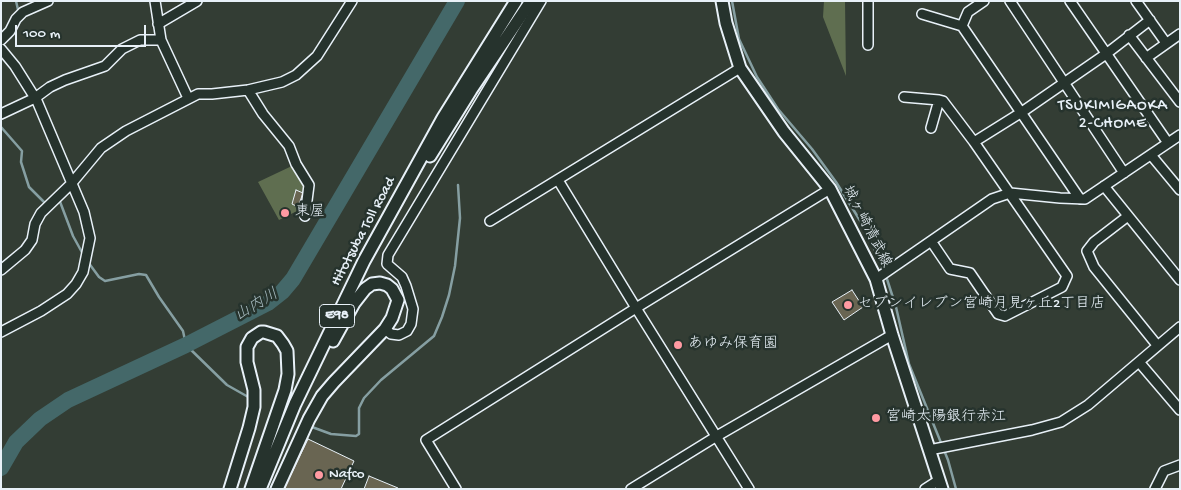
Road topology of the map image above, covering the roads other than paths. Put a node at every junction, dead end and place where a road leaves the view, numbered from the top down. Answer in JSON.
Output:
{"nodes":[{"id":1,"x":48,"y":1,"type":"edge"},
{"id":2,"x":155,"y":1,"type":"edge"},
{"id":3,"x":197,"y":1,"type":"edge"},
{"id":4,"x":352,"y":1,"type":"edge"},
{"id":5,"x":516,"y":1,"type":"edge"},
{"id":6,"x":531,"y":1,"type":"edge"},
{"id":7,"x":541,"y":1,"type":"edge"},
{"id":8,"x":722,"y":1,"type":"edge"},
{"id":9,"x":868,"y":1,"type":"edge"},
{"id":10,"x":1010,"y":1,"type":"edge"},
{"id":11,"x":1070,"y":1,"type":"edge"},
{"id":12,"x":1136,"y":1,"type":"edge"},
{"id":13,"x":979,"y":3,"type":"edge"},
{"id":14,"x":922,"y":14,"type":"dead end"},
{"id":15,"x":1150,"y":20,"type":"junction"},
{"id":16,"x":158,"y":24,"type":"junction"},
{"id":17,"x":962,"y":26,"type":"junction"},
{"id":18,"x":1180,"y":34,"type":"edge"},
{"id":19,"x":1129,"y":35,"type":"junction"},
{"id":20,"x":1,"y":40,"type":"edge"},
{"id":21,"x":161,"y":40,"type":"junction"},
{"id":22,"x":1166,"y":44,"type":"junction"},
{"id":23,"x":868,"y":45,"type":"dead end"},
{"id":24,"x":2,"y":49,"type":"edge"},
{"id":25,"x":1106,"y":54,"type":"junction"},
{"id":26,"x":1146,"y":58,"type":"junction"},
{"id":27,"x":740,"y":68,"type":"junction"},
{"id":28,"x":1063,"y":82,"type":"junction"},
{"id":29,"x":248,"y":90,"type":"junction"},
{"id":30,"x":904,"y":96,"type":"dead end"},
{"id":31,"x":35,"y":98,"type":"junction"},
{"id":32,"x":188,"y":98,"type":"junction"},
{"id":33,"x":939,"y":100,"type":"junction"},
{"id":34,"x":1180,"y":102,"type":"edge"},
{"id":35,"x":1022,"y":112,"type":"junction"},
{"id":36,"x":3,"y":113,"type":"edge"},
{"id":37,"x":931,"y":128,"type":"dead end"},
{"id":38,"x":1180,"y":135,"type":"edge"},
{"id":39,"x":974,"y":142,"type":"junction"},
{"id":40,"x":1168,"y":143,"type":"junction"},
{"id":41,"x":1151,"y":155,"type":"junction"},
{"id":42,"x":1124,"y":173,"type":"junction"},
{"id":43,"x":558,"y":180,"type":"junction"},
{"id":44,"x":71,"y":184,"type":"junction"},
{"id":45,"x":1104,"y":186,"type":"junction"},
{"id":46,"x":830,"y":189,"type":"junction"},
{"id":47,"x":1180,"y":190,"type":"edge"},
{"id":48,"x":1010,"y":192,"type":"junction"},
{"id":49,"x":1080,"y":199,"type":"junction"},
{"id":50,"x":395,"y":204,"type":"junction"},
{"id":51,"x":305,"y":216,"type":"dead end"},
{"id":52,"x":1128,"y":216,"type":"junction"},
{"id":53,"x":490,"y":221,"type":"dead end"},
{"id":54,"x":931,"y":241,"type":"junction"},
{"id":55,"x":1,"y":270,"type":"edge"},
{"id":56,"x":878,"y":277,"type":"junction"},
{"id":57,"x":1180,"y":280,"type":"edge"},
{"id":58,"x":636,"y":308,"type":"junction"},
{"id":59,"x":1180,"y":327,"type":"edge"},
{"id":60,"x":385,"y":329,"type":"junction"},
{"id":61,"x":1,"y":332,"type":"edge"},
{"id":62,"x":892,"y":336,"type":"junction"},
{"id":63,"x":1157,"y":345,"type":"junction"},
{"id":64,"x":1139,"y":362,"type":"junction"},
{"id":65,"x":1180,"y":410,"type":"edge"},
{"id":66,"x":284,"y":430,"type":"junction"},
{"id":67,"x":717,"y":436,"type":"junction"},
{"id":68,"x":933,"y":449,"type":"junction"},
{"id":69,"x":1180,"y":465,"type":"edge"},
{"id":70,"x":940,"y":484,"type":"edge"},
{"id":71,"x":230,"y":489,"type":"edge"},
{"id":72,"x":251,"y":489,"type":"edge"},
{"id":73,"x":260,"y":489,"type":"edge"},
{"id":74,"x":277,"y":489,"type":"edge"},
{"id":75,"x":456,"y":489,"type":"edge"},
{"id":76,"x":631,"y":489,"type":"edge"},
{"id":77,"x":749,"y":489,"type":"edge"},
{"id":78,"x":925,"y":489,"type":"edge"},
{"id":79,"x":1155,"y":489,"type":"edge"}],
"edges":[{"from":1,"to":20,"type":"street"},
{"from":2,"to":16,"type":"street"},
{"from":3,"to":16,"type":"street"},
{"from":4,"to":29,"type":"street"},
{"from":5,"to":50,"type":"main road","name":"Hitotsuba Toll Road","number":"E98"},
{"from":6,"to":50,"type":"main road"},
{"from":7,"to":60,"type":"street"},
{"from":8,"to":27,"type":"main road","name":"城ヶ崎清武線"},
{"from":9,"to":23,"type":"street"},
{"from":10,"to":28,"type":"street"},
{"from":11,"to":25,"type":"street"},
{"from":12,"to":15,"type":"street"},
{"from":13,"to":17,"type":"street"},
{"from":14,"to":17,"type":"street"},
{"from":15,"to":19,"type":"street"},
{"from":15,"to":22,"type":"street"},
{"from":16,"to":21,"type":"street"},
{"from":17,"to":35,"type":"street"},
{"from":18,"to":22,"type":"street"},
{"from":19,"to":25,"type":"street"},
{"from":19,"to":26,"type":"street"},
{"from":21,"to":31,"type":"street"},
{"from":21,"to":32,"type":"street"},
{"from":22,"to":26,"type":"street"},
{"from":24,"to":31,"type":"street"},
{"from":25,"to":28,"type":"street"},
{"from":25,"to":40,"type":"street"},
{"from":26,"to":34,"type":"street"},
{"from":27,"to":43,"type":"street"},
{"from":27,"to":46,"type":"main road","name":"城ヶ崎清武線"},
{"from":28,"to":35,"type":"street"},
{"from":28,"to":42,"type":"street"},
{"from":29,"to":32,"type":"street"},
{"from":29,"to":51,"type":"street"},
{"from":30,"to":33,"type":"street"},
{"from":31,"to":36,"type":"street"},
{"from":31,"to":44,"type":"street"},
{"from":32,"to":44,"type":"street"},
{"from":33,"to":37,"type":"street"},
{"from":33,"to":39,"type":"street"},
{"from":35,"to":39,"type":"street"},
{"from":35,"to":49,"type":"street"},
{"from":38,"to":40,"type":"street"},
{"from":39,"to":48,"type":"street"},
{"from":40,"to":41,"type":"street"},
{"from":41,"to":42,"type":"street"},
{"from":41,"to":47,"type":"street"},
{"from":42,"to":45,"type":"street"},
{"from":43,"to":53,"type":"street"},
{"from":43,"to":58,"type":"street"},
{"from":44,"to":55,"type":"street"},
{"from":44,"to":61,"type":"street"},
{"from":45,"to":49,"type":"street"},
{"from":45,"to":52,"type":"street"},
{"from":46,"to":56,"type":"main road","name":"城ヶ崎清武線"},
{"from":46,"to":58,"type":"street"},
{"from":48,"to":49,"type":"street"},
{"from":48,"to":54,"type":"street"},
{"from":48,"to":54,"type":"street"},
{"from":50,"to":66,"type":"main road","name":"Hitotsuba Toll Road","number":"E98"},
{"from":52,"to":57,"type":"street"},
{"from":52,"to":63,"type":"street"},
{"from":54,"to":56,"type":"street"},
{"from":56,"to":62,"type":"main road","name":"城ヶ崎清武線"},
{"from":58,"to":67,"type":"street"},
{"from":58,"to":75,"type":"street"},
{"from":59,"to":63,"type":"street"},
{"from":60,"to":66,"type":"main road"},
{"from":60,"to":74,"type":"main road"},
{"from":62,"to":67,"type":"street"},
{"from":62,"to":68,"type":"main road","name":"城ヶ崎清武線"},
{"from":63,"to":64,"type":"street"},
{"from":64,"to":65,"type":"street"},
{"from":64,"to":68,"type":"street"},
{"from":66,"to":73,"type":"main road","name":"Hitotsuba Toll Road","number":"E98"},
{"from":67,"to":76,"type":"street"},
{"from":67,"to":77,"type":"street"},
{"from":68,"to":70,"type":"main road","name":"城ヶ崎清武線"},
{"from":69,"to":79,"type":"street"},
{"from":70,"to":78,"type":"street"},
{"from":71,"to":72,"type":"main road"}]}
